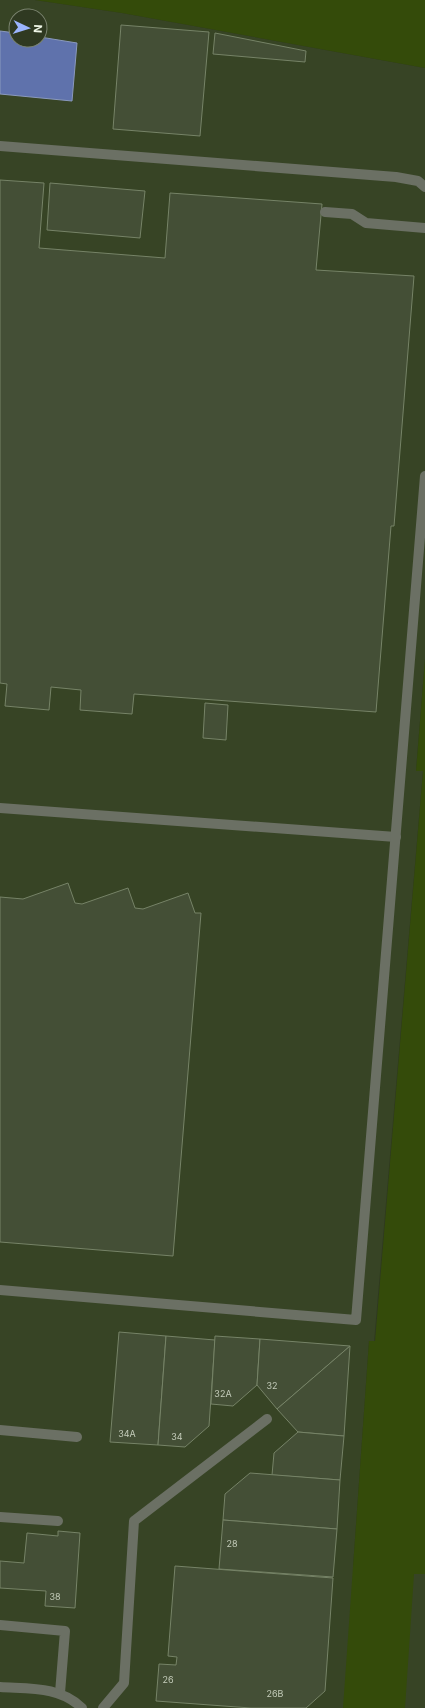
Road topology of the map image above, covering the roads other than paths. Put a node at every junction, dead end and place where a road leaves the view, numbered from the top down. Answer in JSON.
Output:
{"nodes":[{"id":1,"x":0,"y":146,"type":"edge"},
{"id":2,"x":425,"y":187,"type":"edge"},
{"id":3,"x":325,"y":212,"type":"dead end"},
{"id":4,"x":425,"y":228,"type":"edge"},
{"id":5,"x":425,"y":476,"type":"edge"},
{"id":6,"x":0,"y":808,"type":"edge"},
{"id":7,"x":396,"y":837,"type":"junction"},
{"id":8,"x":0,"y":1290,"type":"edge"},
{"id":9,"x":267,"y":1419,"type":"dead end"},
{"id":10,"x":0,"y":1430,"type":"edge"},
{"id":11,"x":77,"y":1436,"type":"dead end"},
{"id":12,"x":0,"y":1517,"type":"edge"},
{"id":13,"x":58,"y":1521,"type":"dead end"},
{"id":14,"x":0,"y":1625,"type":"edge"},
{"id":15,"x":0,"y":1687,"type":"edge"},
{"id":16,"x":60,"y":1693,"type":"junction"},
{"id":17,"x":82,"y":1708,"type":"edge"},
{"id":18,"x":104,"y":1708,"type":"edge"}],
"edges":[{"from":1,"to":2,"type":"street"},
{"from":3,"to":4,"type":"street"},
{"from":5,"to":7,"type":"street"},
{"from":6,"to":7,"type":"street"},
{"from":7,"to":8,"type":"street"},
{"from":9,"to":18,"type":"street"},
{"from":10,"to":11,"type":"street"},
{"from":12,"to":13,"type":"street"},
{"from":14,"to":16,"type":"street"},
{"from":15,"to":16,"type":"street"},
{"from":16,"to":17,"type":"street"}]}
